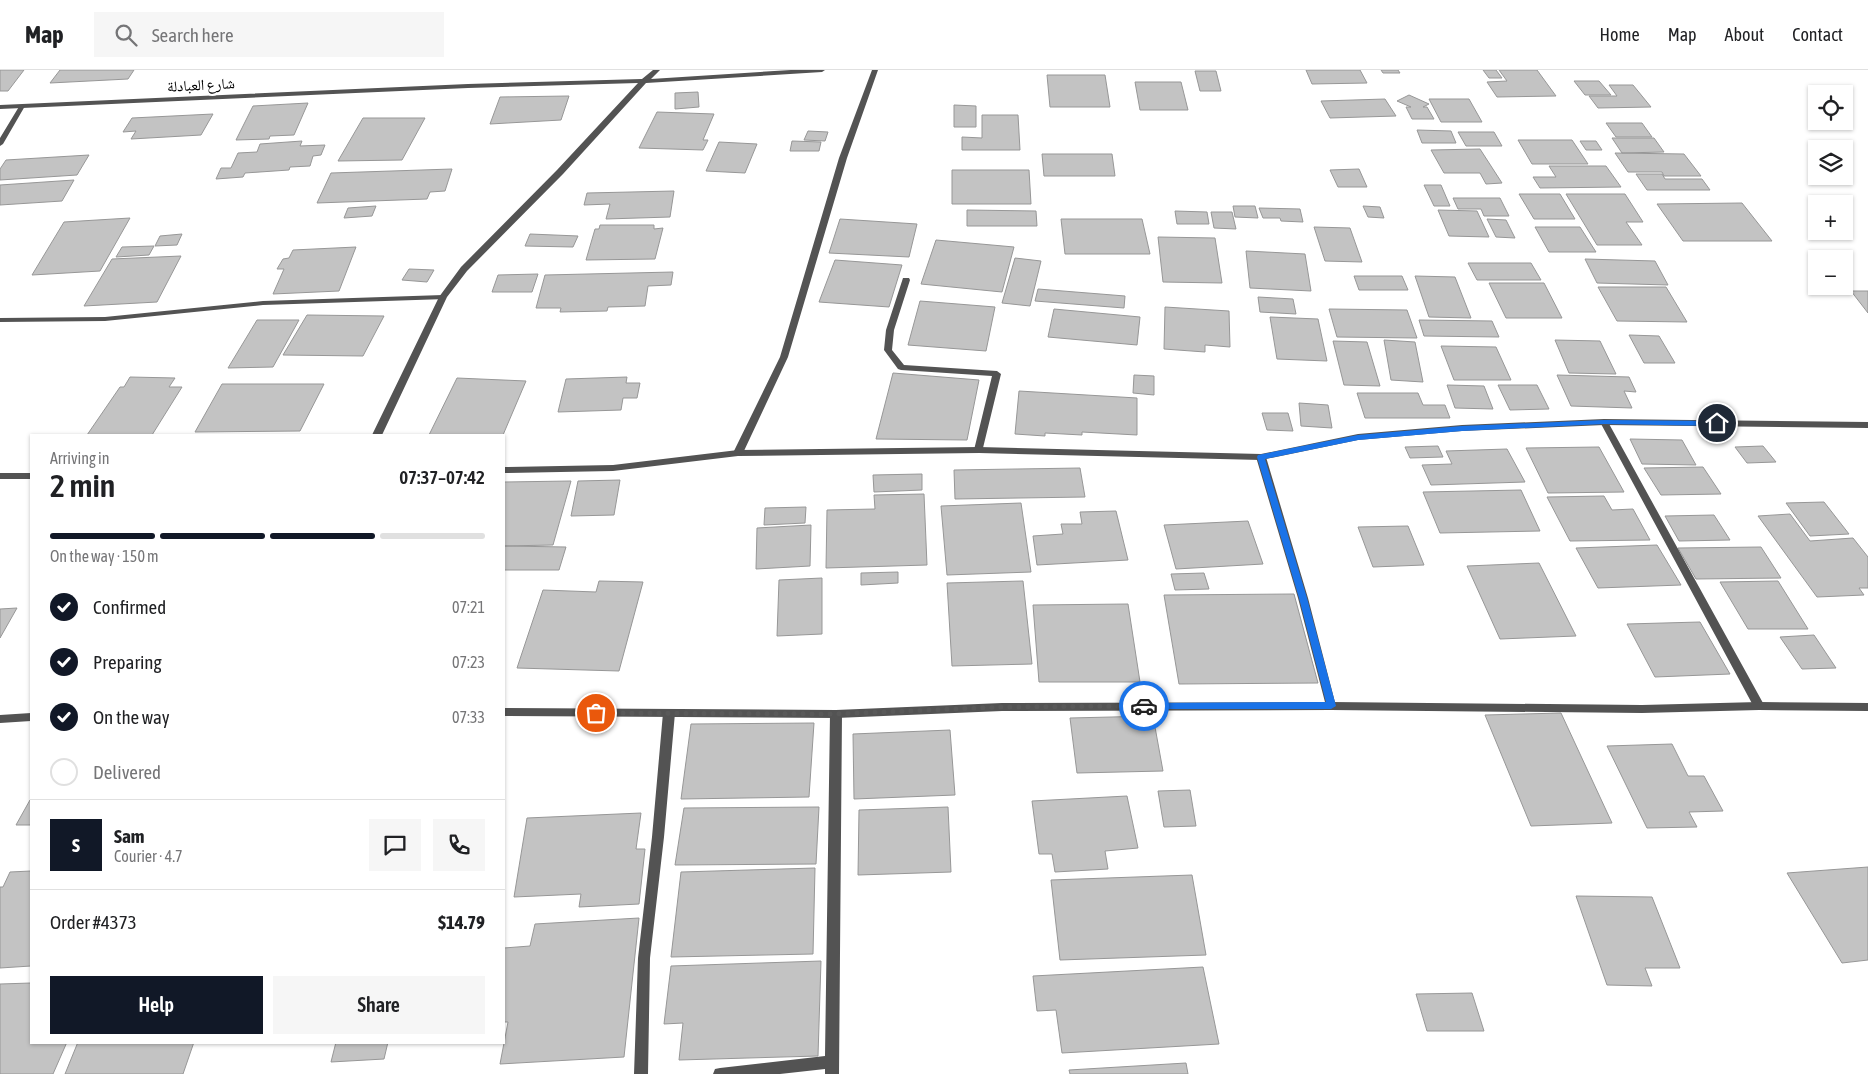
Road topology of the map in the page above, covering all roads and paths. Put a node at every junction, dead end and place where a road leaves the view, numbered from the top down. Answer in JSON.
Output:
{"nodes":[{"id":1,"x":657,"y":70,"type":"edge"},
{"id":2,"x":822,"y":70,"type":"edge"},
{"id":3,"x":875,"y":70,"type":"edge"},
{"id":4,"x":644,"y":81,"type":"junction"},
{"id":5,"x":22,"y":106,"type":"junction"},
{"id":6,"x":0,"y":107,"type":"edge"},
{"id":7,"x":0,"y":144,"type":"edge"},
{"id":8,"x":906,"y":280,"type":"dead end"},
{"id":9,"x":443,"y":297,"type":"junction"},
{"id":10,"x":0,"y":320,"type":"edge"},
{"id":11,"x":1604,"y":422,"type":"junction"},
{"id":12,"x":1868,"y":425,"type":"edge"},
{"id":13,"x":377,"y":434,"type":"edge"},
{"id":14,"x":979,"y":450,"type":"junction"},
{"id":15,"x":738,"y":453,"type":"junction"},
{"id":16,"x":1261,"y":457,"type":"junction"},
{"id":17,"x":505,"y":470,"type":"edge"},
{"id":18,"x":0,"y":476,"type":"edge"},
{"id":19,"x":30,"y":476,"type":"edge"},
{"id":20,"x":1331,"y":706,"type":"junction"},
{"id":21,"x":1759,"y":706,"type":"junction"},
{"id":22,"x":1868,"y":706,"type":"edge"},
{"id":23,"x":505,"y":712,"type":"edge"},
{"id":24,"x":669,"y":713,"type":"junction"},
{"id":25,"x":836,"y":714,"type":"junction"},
{"id":26,"x":30,"y":717,"type":"edge"},
{"id":27,"x":0,"y":719,"type":"edge"},
{"id":28,"x":832,"y":1068,"type":"edge"},
{"id":29,"x":640,"y":1074,"type":"edge"},
{"id":30,"x":720,"y":1074,"type":"edge"}],
"edges":[{"from":1,"to":4,"type":"street"},
{"from":2,"to":4,"type":"street","name":"شارع العبادلة"},
{"from":3,"to":15,"type":"street"},
{"from":4,"to":5,"type":"street","name":"شارع العبادلة"},
{"from":4,"to":9,"type":"street"},
{"from":5,"to":6,"type":"street","name":"شارع العبادلة"},
{"from":5,"to":7,"type":"street"},
{"from":8,"to":14,"type":"street"},
{"from":9,"to":10,"type":"street"},
{"from":9,"to":13,"type":"street"},
{"from":11,"to":12,"type":"street"},
{"from":11,"to":16,"type":"street"},
{"from":11,"to":21,"type":"street"},
{"from":14,"to":15,"type":"street"},
{"from":14,"to":16,"type":"street"},
{"from":15,"to":17,"type":"street"},
{"from":16,"to":20,"type":"street"},
{"from":18,"to":19,"type":"street"},
{"from":20,"to":21,"type":"street"},
{"from":20,"to":25,"type":"street"},
{"from":21,"to":22,"type":"street"},
{"from":23,"to":24,"type":"street"},
{"from":24,"to":25,"type":"street"},
{"from":24,"to":29,"type":"street"},
{"from":25,"to":28,"type":"street"},
{"from":26,"to":27,"type":"street"},
{"from":28,"to":30,"type":"street"}]}
